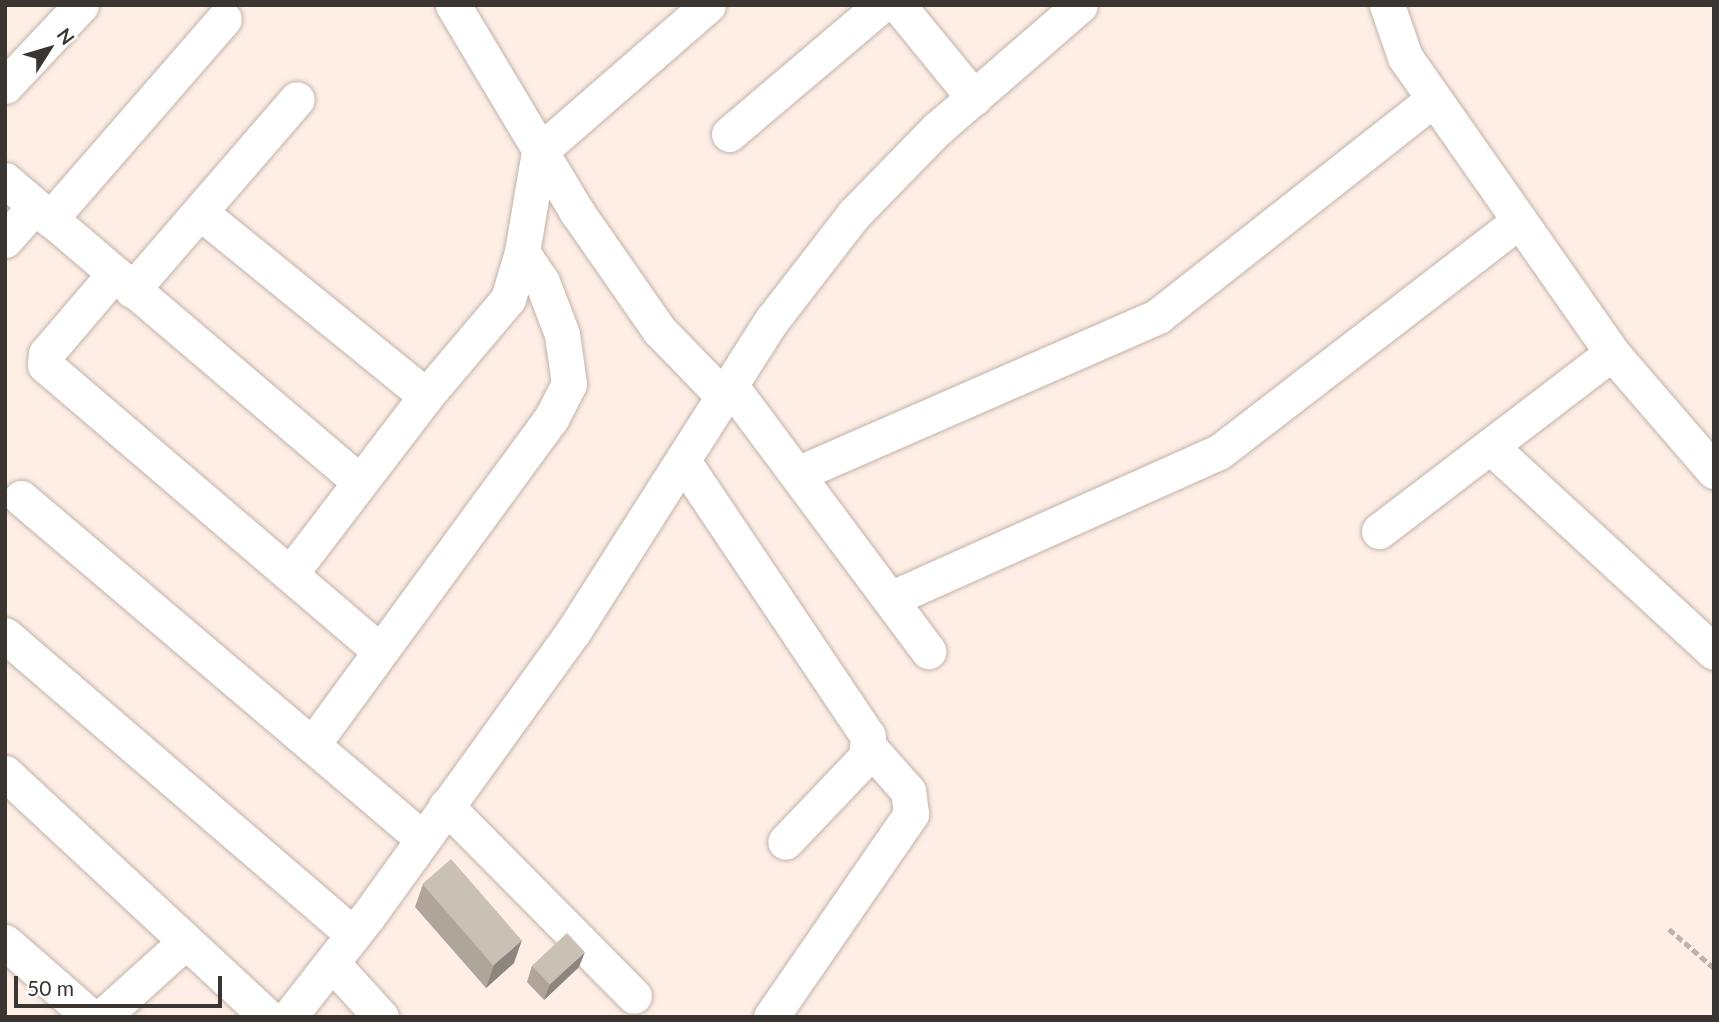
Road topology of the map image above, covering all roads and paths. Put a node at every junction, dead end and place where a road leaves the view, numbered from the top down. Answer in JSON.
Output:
{"nodes":[{"id":1,"x":81,"y":5,"type":"edge"},
{"id":2,"x":453,"y":5,"type":"edge"},
{"id":3,"x":708,"y":5,"type":"edge"},
{"id":4,"x":881,"y":5,"type":"edge"},
{"id":5,"x":898,"y":5,"type":"edge"},
{"id":6,"x":1080,"y":5,"type":"edge"},
{"id":7,"x":1387,"y":5,"type":"edge"},
{"id":8,"x":224,"y":19,"type":"dead end"},
{"id":9,"x":5,"y":86,"type":"edge"},
{"id":10,"x":974,"y":98,"type":"junction"},
{"id":11,"x":297,"y":99,"type":"dead end"},
{"id":12,"x":1434,"y":99,"type":"junction"},
{"id":13,"x":729,"y":134,"type":"dead end"},
{"id":14,"x":539,"y":152,"type":"junction"},
{"id":15,"x":5,"y":180,"type":"edge"},
{"id":16,"x":43,"y":212,"type":"junction"},
{"id":17,"x":201,"y":213,"type":"junction"},
{"id":18,"x":1519,"y":220,"type":"junction"},
{"id":19,"x":5,"y":240,"type":"edge"},
{"id":20,"x":523,"y":252,"type":"junction"},
{"id":21,"x":123,"y":282,"type":"junction"},
{"id":22,"x":1612,"y":353,"type":"junction"},
{"id":23,"x":727,"y":391,"type":"junction"},
{"id":24,"x":426,"y":397,"type":"junction"},
{"id":25,"x":1490,"y":446,"type":"junction"},
{"id":26,"x":683,"y":461,"type":"junction"},
{"id":27,"x":1714,"y":471,"type":"edge"},
{"id":28,"x":797,"y":474,"type":"junction"},
{"id":29,"x":360,"y":482,"type":"junction"},
{"id":30,"x":21,"y":498,"type":"dead end"},
{"id":31,"x":1379,"y":531,"type":"dead end"},
{"id":32,"x":290,"y":574,"type":"junction"},
{"id":33,"x":890,"y":599,"type":"junction"},
{"id":34,"x":5,"y":635,"type":"edge"},
{"id":35,"x":380,"y":651,"type":"junction"},
{"id":36,"x":928,"y":651,"type":"dead end"},
{"id":37,"x":1714,"y":652,"type":"edge"},
{"id":38,"x":312,"y":745,"type":"junction"},
{"id":39,"x":870,"y":748,"type":"junction"},
{"id":40,"x":5,"y":773,"type":"edge"},
{"id":41,"x":446,"y":806,"type":"junction"},
{"id":42,"x":423,"y":839,"type":"junction"},
{"id":43,"x":785,"y":842,"type":"dead end"},
{"id":44,"x":1669,"y":929,"type":"dead end"},
{"id":45,"x":353,"y":934,"type":"junction"},
{"id":46,"x":186,"y":941,"type":"junction"},
{"id":47,"x":5,"y":942,"type":"edge"},
{"id":48,"x":332,"y":963,"type":"junction"},
{"id":49,"x":1714,"y":968,"type":"edge"},
{"id":50,"x":634,"y":996,"type":"dead end"},
{"id":51,"x":91,"y":1017,"type":"edge"},
{"id":52,"x":102,"y":1017,"type":"edge"},
{"id":53,"x":268,"y":1017,"type":"edge"},
{"id":54,"x":289,"y":1017,"type":"edge"},
{"id":55,"x":381,"y":1017,"type":"edge"},
{"id":56,"x":771,"y":1017,"type":"edge"}],
"edges":[{"from":1,"to":9,"type":"street"},
{"from":2,"to":14,"type":"street"},
{"from":3,"to":14,"type":"street"},
{"from":4,"to":13,"type":"street"},
{"from":5,"to":10,"type":"street"},
{"from":6,"to":10,"type":"street"},
{"from":7,"to":12,"type":"street"},
{"from":8,"to":16,"type":"street"},
{"from":10,"to":23,"type":"street"},
{"from":11,"to":17,"type":"street"},
{"from":12,"to":18,"type":"street"},
{"from":12,"to":28,"type":"street"},
{"from":14,"to":20,"type":"street"},
{"from":14,"to":23,"type":"street"},
{"from":15,"to":16,"type":"street"},
{"from":16,"to":19,"type":"street"},
{"from":16,"to":21,"type":"street"},
{"from":17,"to":21,"type":"street"},
{"from":17,"to":24,"type":"street"},
{"from":18,"to":22,"type":"street"},
{"from":18,"to":33,"type":"street"},
{"from":20,"to":24,"type":"street"},
{"from":20,"to":35,"type":"street"},
{"from":21,"to":29,"type":"street"},
{"from":21,"to":32,"type":"street"},
{"from":22,"to":25,"type":"street"},
{"from":22,"to":27,"type":"street"},
{"from":23,"to":26,"type":"street"},
{"from":23,"to":28,"type":"street"},
{"from":24,"to":29,"type":"street"},
{"from":25,"to":31,"type":"street"},
{"from":25,"to":37,"type":"street"},
{"from":26,"to":39,"type":"street"},
{"from":26,"to":41,"type":"street"},
{"from":28,"to":33,"type":"street"},
{"from":29,"to":32,"type":"street"},
{"from":30,"to":38,"type":"street"},
{"from":32,"to":35,"type":"street"},
{"from":33,"to":36,"type":"street"},
{"from":34,"to":45,"type":"street"},
{"from":35,"to":38,"type":"street"},
{"from":38,"to":42,"type":"street"},
{"from":39,"to":43,"type":"street"},
{"from":39,"to":56,"type":"street"},
{"from":40,"to":46,"type":"street"},
{"from":41,"to":42,"type":"street"},
{"from":41,"to":50,"type":"street"},
{"from":42,"to":45,"type":"street"},
{"from":44,"to":49,"type":"path"},
{"from":45,"to":48,"type":"street"},
{"from":46,"to":52,"type":"street"},
{"from":46,"to":53,"type":"street"},
{"from":47,"to":51,"type":"street"},
{"from":48,"to":54,"type":"street"},
{"from":48,"to":55,"type":"street"}]}
